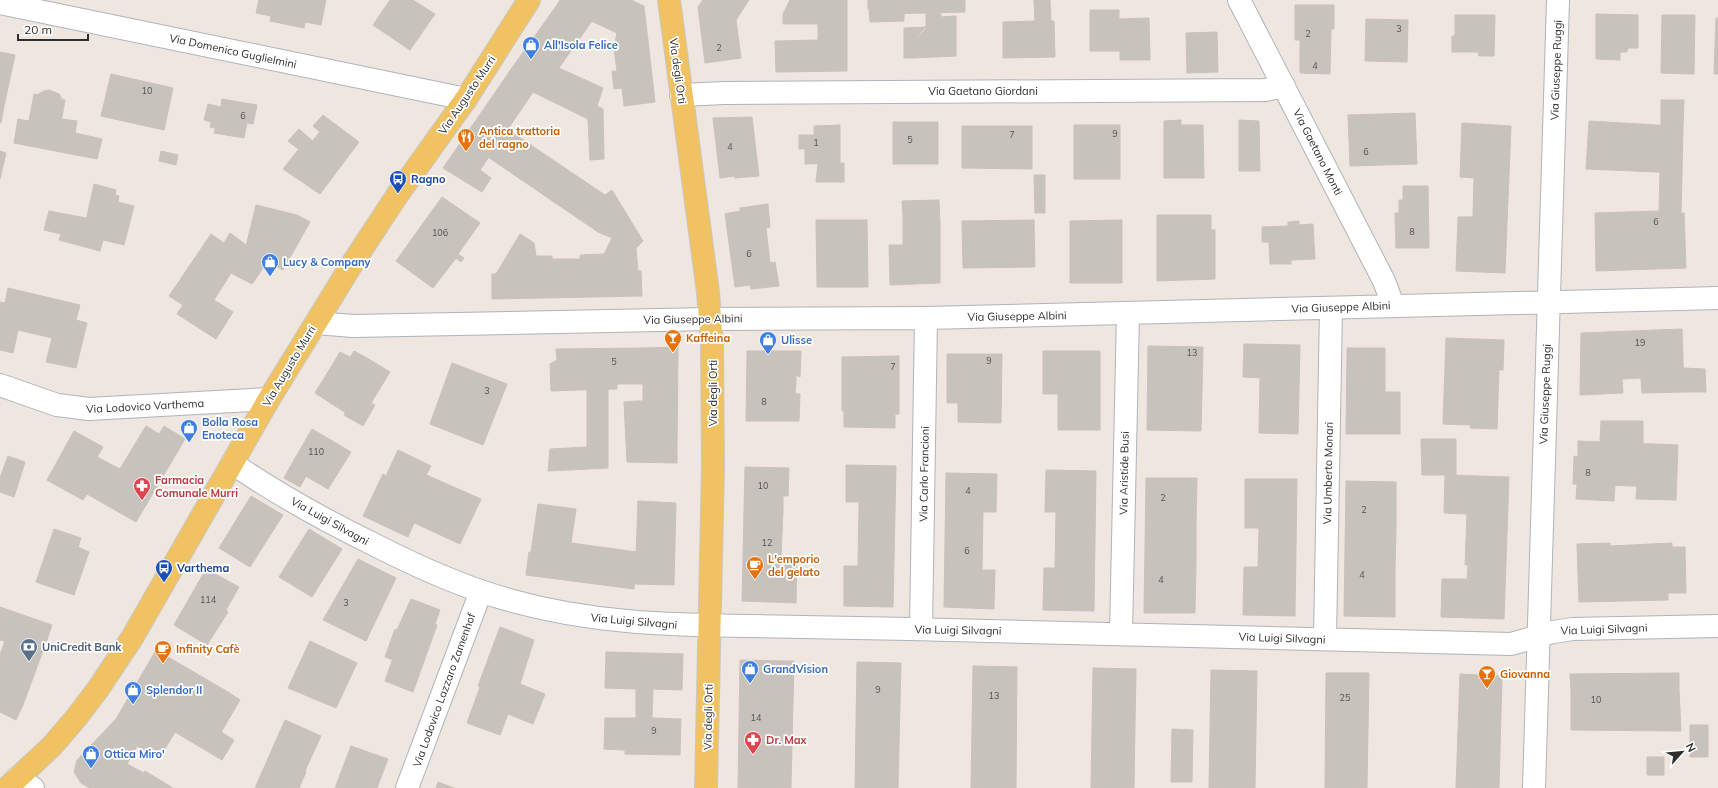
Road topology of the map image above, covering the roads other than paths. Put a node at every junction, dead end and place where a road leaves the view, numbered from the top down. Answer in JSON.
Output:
{"nodes":[{"id":1,"x":529,"y":0,"type":"edge"},
{"id":2,"x":669,"y":0,"type":"edge"},
{"id":3,"x":1239,"y":0,"type":"edge"},
{"id":4,"x":1558,"y":0,"type":"edge"},
{"id":5,"x":0,"y":3,"type":"edge"},
{"id":6,"x":1284,"y":86,"type":"junction"},
{"id":7,"x":681,"y":95,"type":"junction"},
{"id":8,"x":466,"y":99,"type":"junction"},
{"id":9,"x":1718,"y":298,"type":"edge"},
{"id":10,"x":1548,"y":304,"type":"junction"},
{"id":11,"x":1393,"y":305,"type":"junction"},
{"id":12,"x":1331,"y":308,"type":"junction"},
{"id":13,"x":1128,"y":314,"type":"junction"},
{"id":14,"x":926,"y":318,"type":"junction"},
{"id":15,"x":710,"y":319,"type":"junction"},
{"id":16,"x":316,"y":323,"type":"junction"},
{"id":17,"x":0,"y":385,"type":"edge"},
{"id":18,"x":269,"y":399,"type":"junction"},
{"id":19,"x":232,"y":463,"type":"junction"},
{"id":20,"x":481,"y":591,"type":"junction"},
{"id":21,"x":710,"y":626,"type":"junction"},
{"id":22,"x":1718,"y":626,"type":"edge"},
{"id":23,"x":921,"y":629,"type":"junction"},
{"id":24,"x":1121,"y":633,"type":"junction"},
{"id":25,"x":1538,"y":636,"type":"junction"},
{"id":26,"x":1325,"y":639,"type":"junction"},
{"id":27,"x":19,"y":785,"type":"edge"},
{"id":28,"x":408,"y":788,"type":"edge"},
{"id":29,"x":706,"y":788,"type":"edge"},
{"id":30,"x":1534,"y":788,"type":"edge"}],
"edges":[{"from":1,"to":8,"type":"main road","name":"Via Augusto Murri"},
{"from":2,"to":7,"type":"main road","name":"Via degli Orti"},
{"from":3,"to":6,"type":"street","name":"Via Gaetano Monti"},
{"from":4,"to":10,"type":"street","name":"Via Giuseppe Ruggi"},
{"from":5,"to":8,"type":"street","name":"Via Domenico Guglielmini"},
{"from":6,"to":7,"type":"street","name":"Via Gaetano Giordani"},
{"from":6,"to":11,"type":"street","name":"Via Gaetano Monti"},
{"from":7,"to":15,"type":"main road","name":"Via degli Orti"},
{"from":8,"to":16,"type":"main road","name":"Via Augusto Murri"},
{"from":9,"to":10,"type":"street","name":"Via Giuseppe Albini"},
{"from":10,"to":11,"type":"street","name":"Via Giuseppe Albini"},
{"from":10,"to":25,"type":"street","name":"Via Giuseppe Ruggi"},
{"from":11,"to":12,"type":"street","name":"Via Giuseppe Albini"},
{"from":12,"to":13,"type":"street","name":"Via Giuseppe Albini"},
{"from":12,"to":26,"type":"street","name":"Via Umberto Monari"},
{"from":13,"to":14,"type":"street","name":"Via Giuseppe Albini"},
{"from":13,"to":24,"type":"street","name":"Via Aristide Busi"},
{"from":14,"to":15,"type":"street","name":"Via Giuseppe Albini"},
{"from":14,"to":23,"type":"street","name":"Via Carlo Francioni"},
{"from":15,"to":16,"type":"street","name":"Via Giuseppe Albini"},
{"from":15,"to":21,"type":"main road","name":"Via degli Orti"},
{"from":16,"to":18,"type":"main road","name":"Via Augusto Murri"},
{"from":17,"to":18,"type":"street","name":"Via Lodovico Varthema"},
{"from":18,"to":19,"type":"main road","name":"Via Augusto Murri"},
{"from":19,"to":20,"type":"street","name":"Via Luigi Silvagni"},
{"from":19,"to":27,"type":"main road","name":"Via Augusto Murri"},
{"from":20,"to":21,"type":"street","name":"Via Luigi Silvagni"},
{"from":20,"to":28,"type":"street","name":"Via Lodovico Lazzaro Zamenhof"},
{"from":21,"to":23,"type":"street","name":"Via Luigi Silvagni"},
{"from":21,"to":29,"type":"main road","name":"Via degli Orti"},
{"from":22,"to":25,"type":"street","name":"Via Luigi Silvagni"},
{"from":23,"to":24,"type":"street","name":"Via Luigi Silvagni"},
{"from":24,"to":26,"type":"street","name":"Via Luigi Silvagni"},
{"from":25,"to":26,"type":"street","name":"Via Luigi Silvagni"},
{"from":25,"to":30,"type":"street","name":"Via Giuseppe Ruggi"}]}
